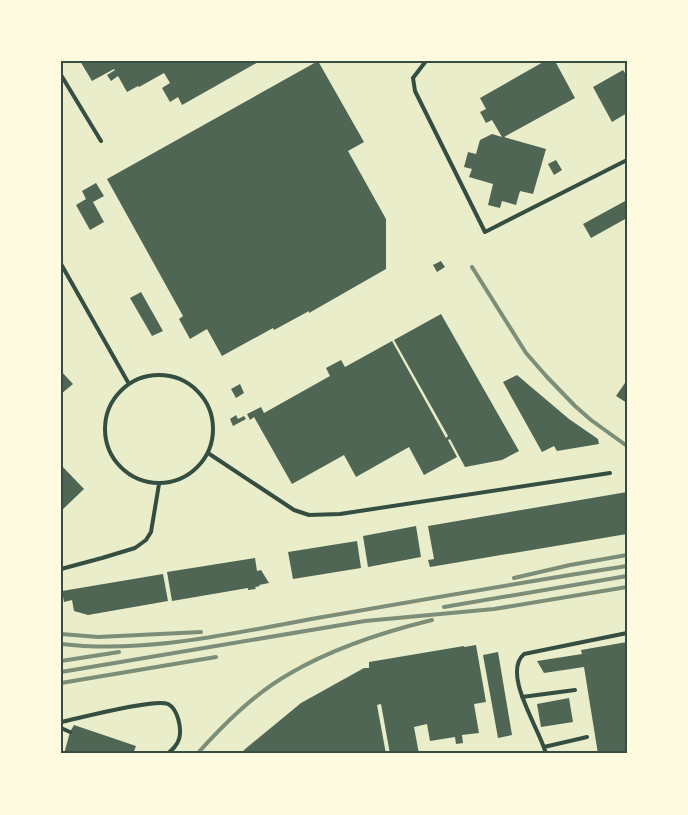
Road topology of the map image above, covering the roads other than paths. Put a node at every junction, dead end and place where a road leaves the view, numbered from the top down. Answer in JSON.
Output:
{"nodes":[{"id":1,"x":426,"y":61,"type":"edge"},
{"id":2,"x":61,"y":75,"type":"edge"},
{"id":3,"x":101,"y":141,"type":"dead end"},
{"id":4,"x":627,"y":160,"type":"edge"},
{"id":5,"x":61,"y":264,"type":"edge"},
{"id":6,"x":128,"y":384,"type":"junction"},
{"id":7,"x":208,"y":453,"type":"junction"},
{"id":8,"x":610,"y":473,"type":"dead end"},
{"id":9,"x":159,"y":484,"type":"junction"},
{"id":10,"x":61,"y":569,"type":"edge"},
{"id":11,"x":627,"y":633,"type":"edge"},
{"id":12,"x":575,"y":690,"type":"dead end"},
{"id":13,"x":522,"y":697,"type":"junction"},
{"id":14,"x":61,"y":722,"type":"edge"},
{"id":15,"x":61,"y":728,"type":"edge"},
{"id":16,"x":70,"y":732,"type":"dead end"},
{"id":17,"x":587,"y":738,"type":"dead end"},
{"id":18,"x":544,"y":747,"type":"junction"},
{"id":19,"x":167,"y":754,"type":"edge"},
{"id":20,"x":546,"y":754,"type":"edge"}],
"edges":[{"from":1,"to":4,"type":"lane"},
{"from":2,"to":3,"type":"lane"},
{"from":5,"to":6,"type":"lane"},
{"from":6,"to":7,"type":"lane"},
{"from":6,"to":9,"type":"lane"},
{"from":7,"to":8,"type":"lane"},
{"from":7,"to":9,"type":"lane"},
{"from":9,"to":10,"type":"lane"},
{"from":11,"to":13,"type":"lane"},
{"from":12,"to":13,"type":"lane"},
{"from":13,"to":18,"type":"lane"},
{"from":14,"to":19,"type":"lane"},
{"from":15,"to":16,"type":"lane"},
{"from":17,"to":18,"type":"lane"},
{"from":18,"to":20,"type":"lane"}]}
